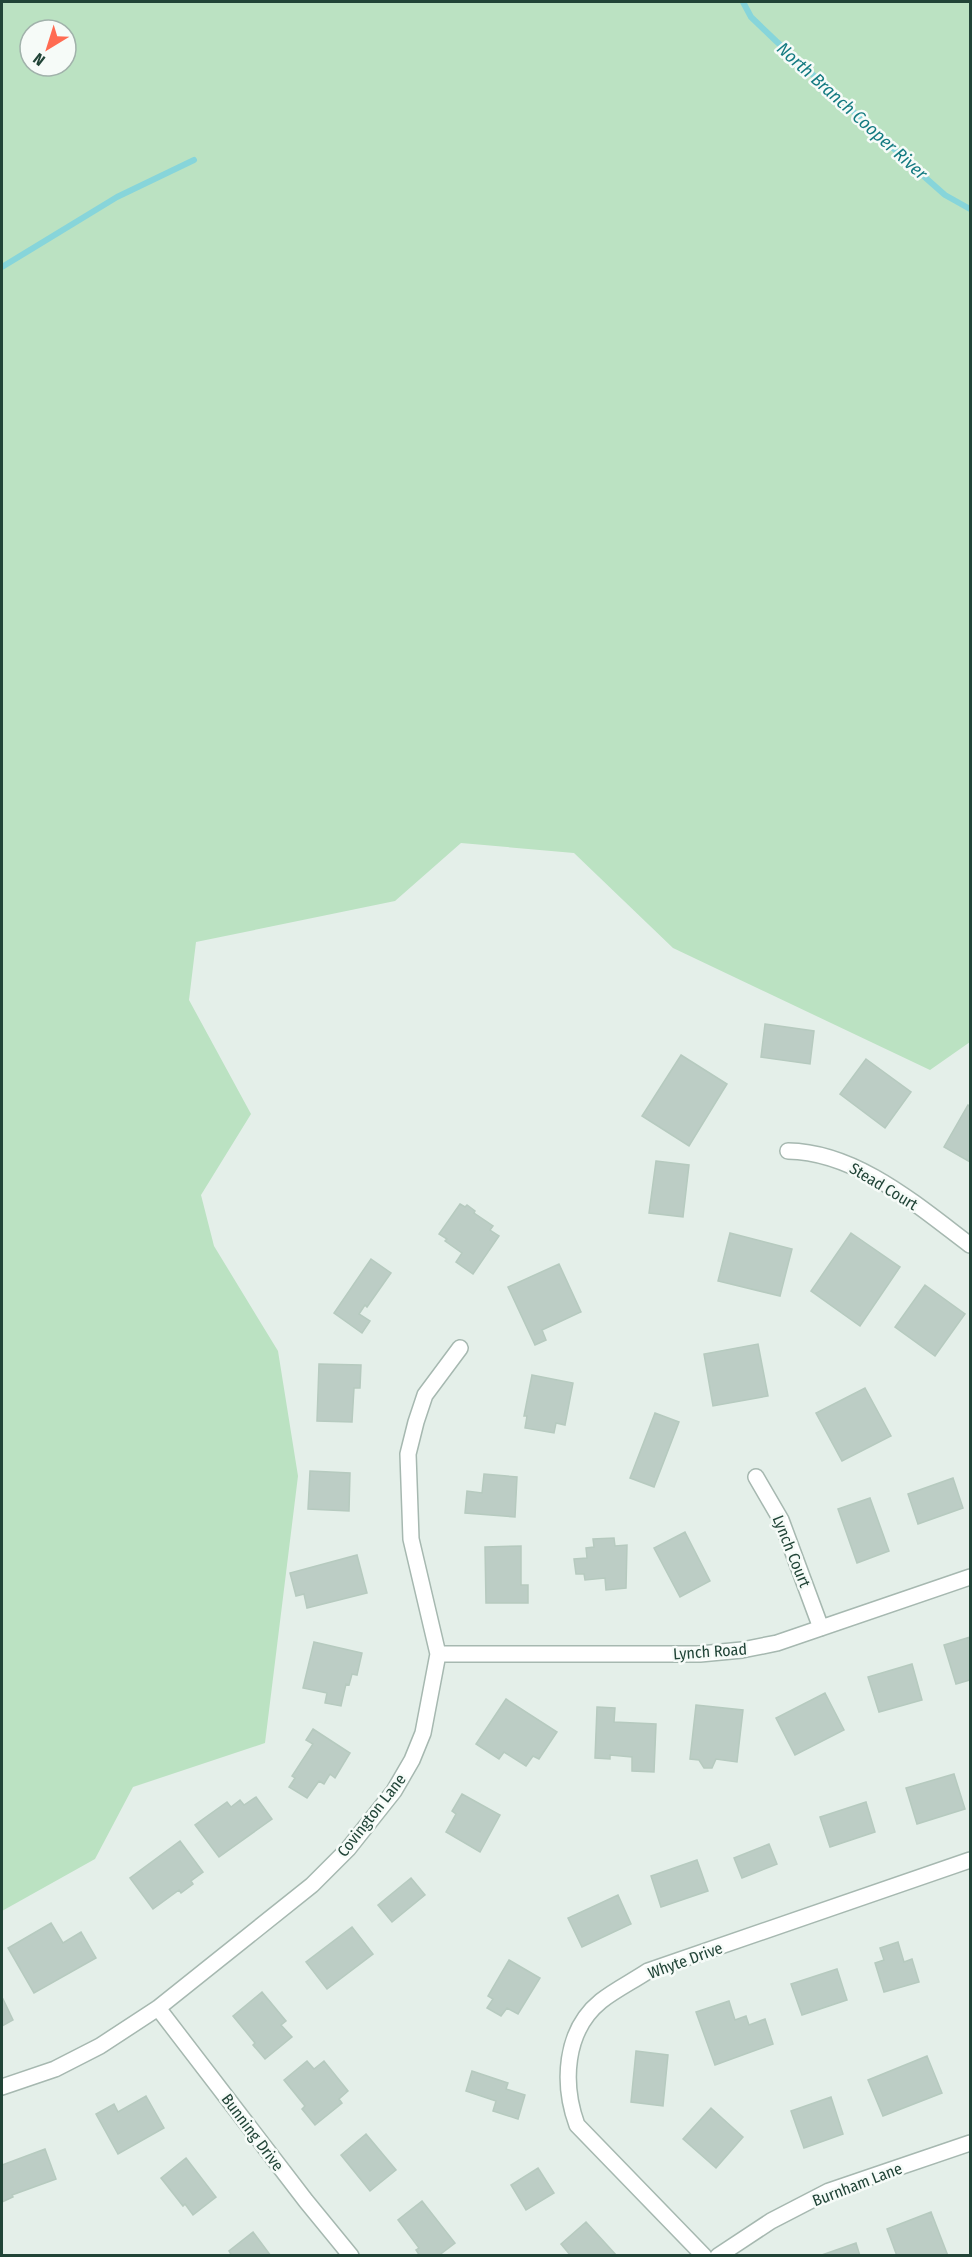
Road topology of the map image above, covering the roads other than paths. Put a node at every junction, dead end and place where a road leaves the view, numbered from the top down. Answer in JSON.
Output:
{"nodes":[{"id":1,"x":788,"y":1151,"type":"dead end"},
{"id":2,"x":970,"y":1245,"type":"edge"},
{"id":3,"x":459,"y":1348,"type":"dead end"},
{"id":4,"x":756,"y":1477,"type":"dead end"},
{"id":5,"x":970,"y":1577,"type":"edge"},
{"id":6,"x":821,"y":1628,"type":"junction"},
{"id":7,"x":438,"y":1654,"type":"junction"},
{"id":8,"x":970,"y":1860,"type":"edge"},
{"id":9,"x":158,"y":2008,"type":"junction"},
{"id":10,"x":2,"y":2087,"type":"edge"},
{"id":11,"x":970,"y":2143,"type":"edge"},
{"id":12,"x":351,"y":2256,"type":"edge"},
{"id":13,"x":704,"y":2256,"type":"edge"},
{"id":14,"x":718,"y":2256,"type":"edge"}],
"edges":[{"from":1,"to":2,"type":"street","name":"Stead Court"},
{"from":3,"to":7,"type":"street","name":"Covington Lane"},
{"from":4,"to":6,"type":"street","name":"Lynch Court"},
{"from":5,"to":6,"type":"street","name":"Lynch Road"},
{"from":6,"to":7,"type":"street","name":"Lynch Road"},
{"from":7,"to":9,"type":"street","name":"Covington Lane"},
{"from":8,"to":13,"type":"street","name":"Whyte Drive"},
{"from":9,"to":10,"type":"street","name":"Covington Lane"},
{"from":9,"to":12,"type":"street","name":"Bunning Drive"},
{"from":11,"to":14,"type":"street","name":"Burnham Lane"}]}
